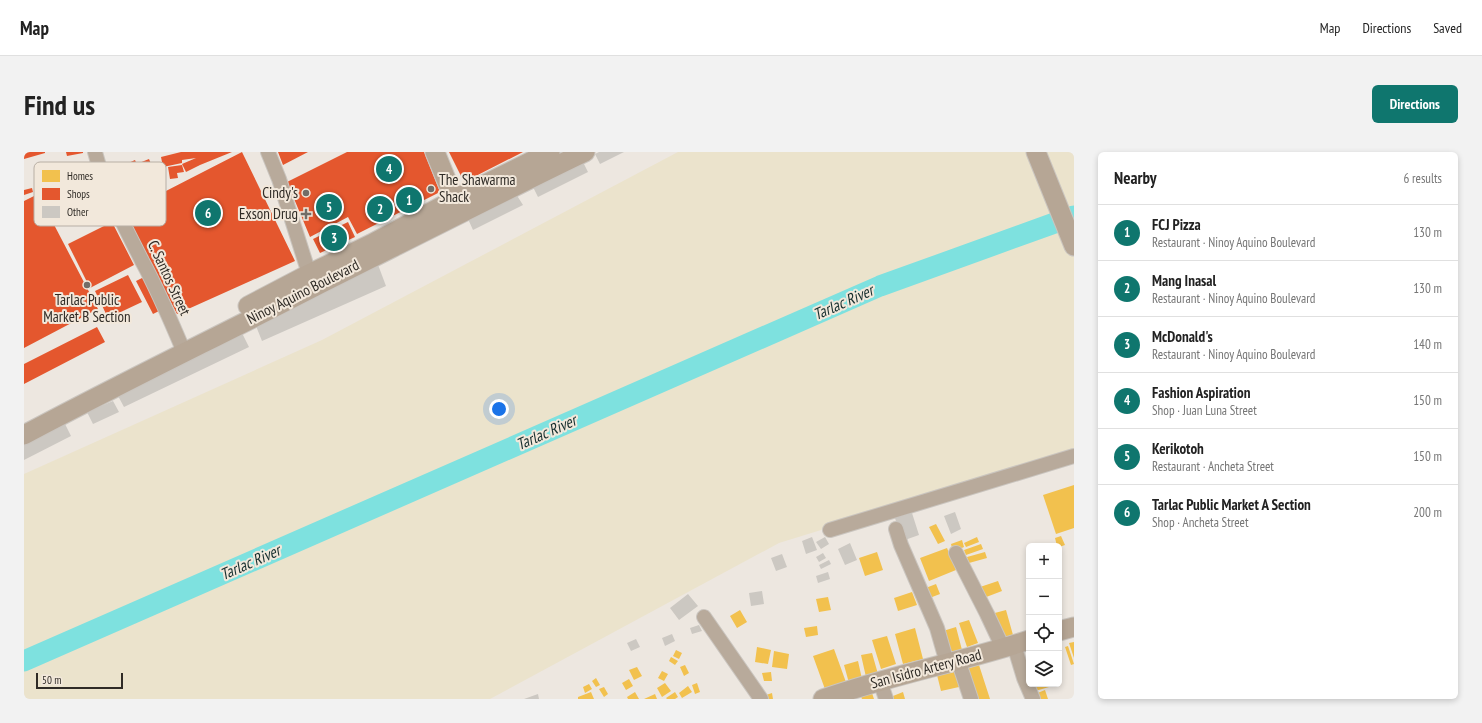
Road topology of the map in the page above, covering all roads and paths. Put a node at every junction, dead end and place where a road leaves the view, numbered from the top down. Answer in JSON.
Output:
{"nodes":[{"id":1,"x":95,"y":152,"type":"edge"},
{"id":2,"x":268,"y":152,"type":"edge"},
{"id":3,"x":435,"y":152,"type":"edge"},
{"id":4,"x":550,"y":152,"type":"edge"},
{"id":5,"x":585,"y":152,"type":"edge"},
{"id":6,"x":1036,"y":152,"type":"edge"},
{"id":7,"x":97,"y":162,"type":"edge"},
{"id":8,"x":458,"y":206,"type":"junction"},
{"id":9,"x":125,"y":226,"type":"edge"},
{"id":10,"x":1074,"y":246,"type":"edge"},
{"id":11,"x":311,"y":281,"type":"junction"},
{"id":12,"x":181,"y":346,"type":"junction"},
{"id":13,"x":24,"y":422,"type":"edge"},
{"id":14,"x":24,"y":435,"type":"edge"},
{"id":15,"x":1074,"y":456,"type":"edge"},
{"id":16,"x":896,"y":529,"type":"dead end"},
{"id":17,"x":830,"y":530,"type":"dead end"},
{"id":18,"x":956,"y":553,"type":"dead end"},
{"id":19,"x":704,"y":617,"type":"dead end"},
{"id":20,"x":1074,"y":627,"type":"edge"},
{"id":21,"x":1062,"y":630,"type":"edge"},
{"id":22,"x":1015,"y":645,"type":"edge"},
{"id":23,"x":953,"y":662,"type":"junction"},
{"id":24,"x":880,"y":681,"type":"junction"},
{"id":25,"x":760,"y":699,"type":"edge"},
{"id":26,"x":823,"y":699,"type":"edge"},
{"id":27,"x":886,"y":699,"type":"edge"},
{"id":28,"x":971,"y":699,"type":"edge"},
{"id":29,"x":1033,"y":699,"type":"edge"}],
"edges":[{"from":1,"to":7,"type":"street","name":"C. Santos Street"},
{"from":2,"to":11,"type":"street"},
{"from":3,"to":8,"type":"main road"},
{"from":4,"to":8,"type":"main road","name":"Ninoy Aquino Boulevard"},
{"from":5,"to":8,"type":"main road","name":"Ninoy Aquino Boulevard"},
{"from":6,"to":10,"type":"main road"},
{"from":8,"to":11,"type":"main road","name":"Ninoy Aquino Boulevard"},
{"from":9,"to":12,"type":"street","name":"C. Santos Street"},
{"from":11,"to":12,"type":"main road","name":"Ninoy Aquino Boulevard"},
{"from":12,"to":13,"type":"main road","name":"Ninoy Aquino Boulevard"},
{"from":12,"to":14,"type":"main road","name":"Ninoy Aquino Boulevard"},
{"from":15,"to":17,"type":"street"},
{"from":16,"to":23,"type":"street"},
{"from":18,"to":22,"type":"street"},
{"from":19,"to":25,"type":"street"},
{"from":20,"to":21,"type":"main road"},
{"from":22,"to":23,"type":"main road","name":"San Isidro Artery Road"},
{"from":22,"to":29,"type":"street"},
{"from":23,"to":24,"type":"main road","name":"San Isidro Artery Road"},
{"from":23,"to":28,"type":"street"},
{"from":24,"to":26,"type":"main road","name":"San Isidro Artery Road"},
{"from":24,"to":27,"type":"street"}]}
